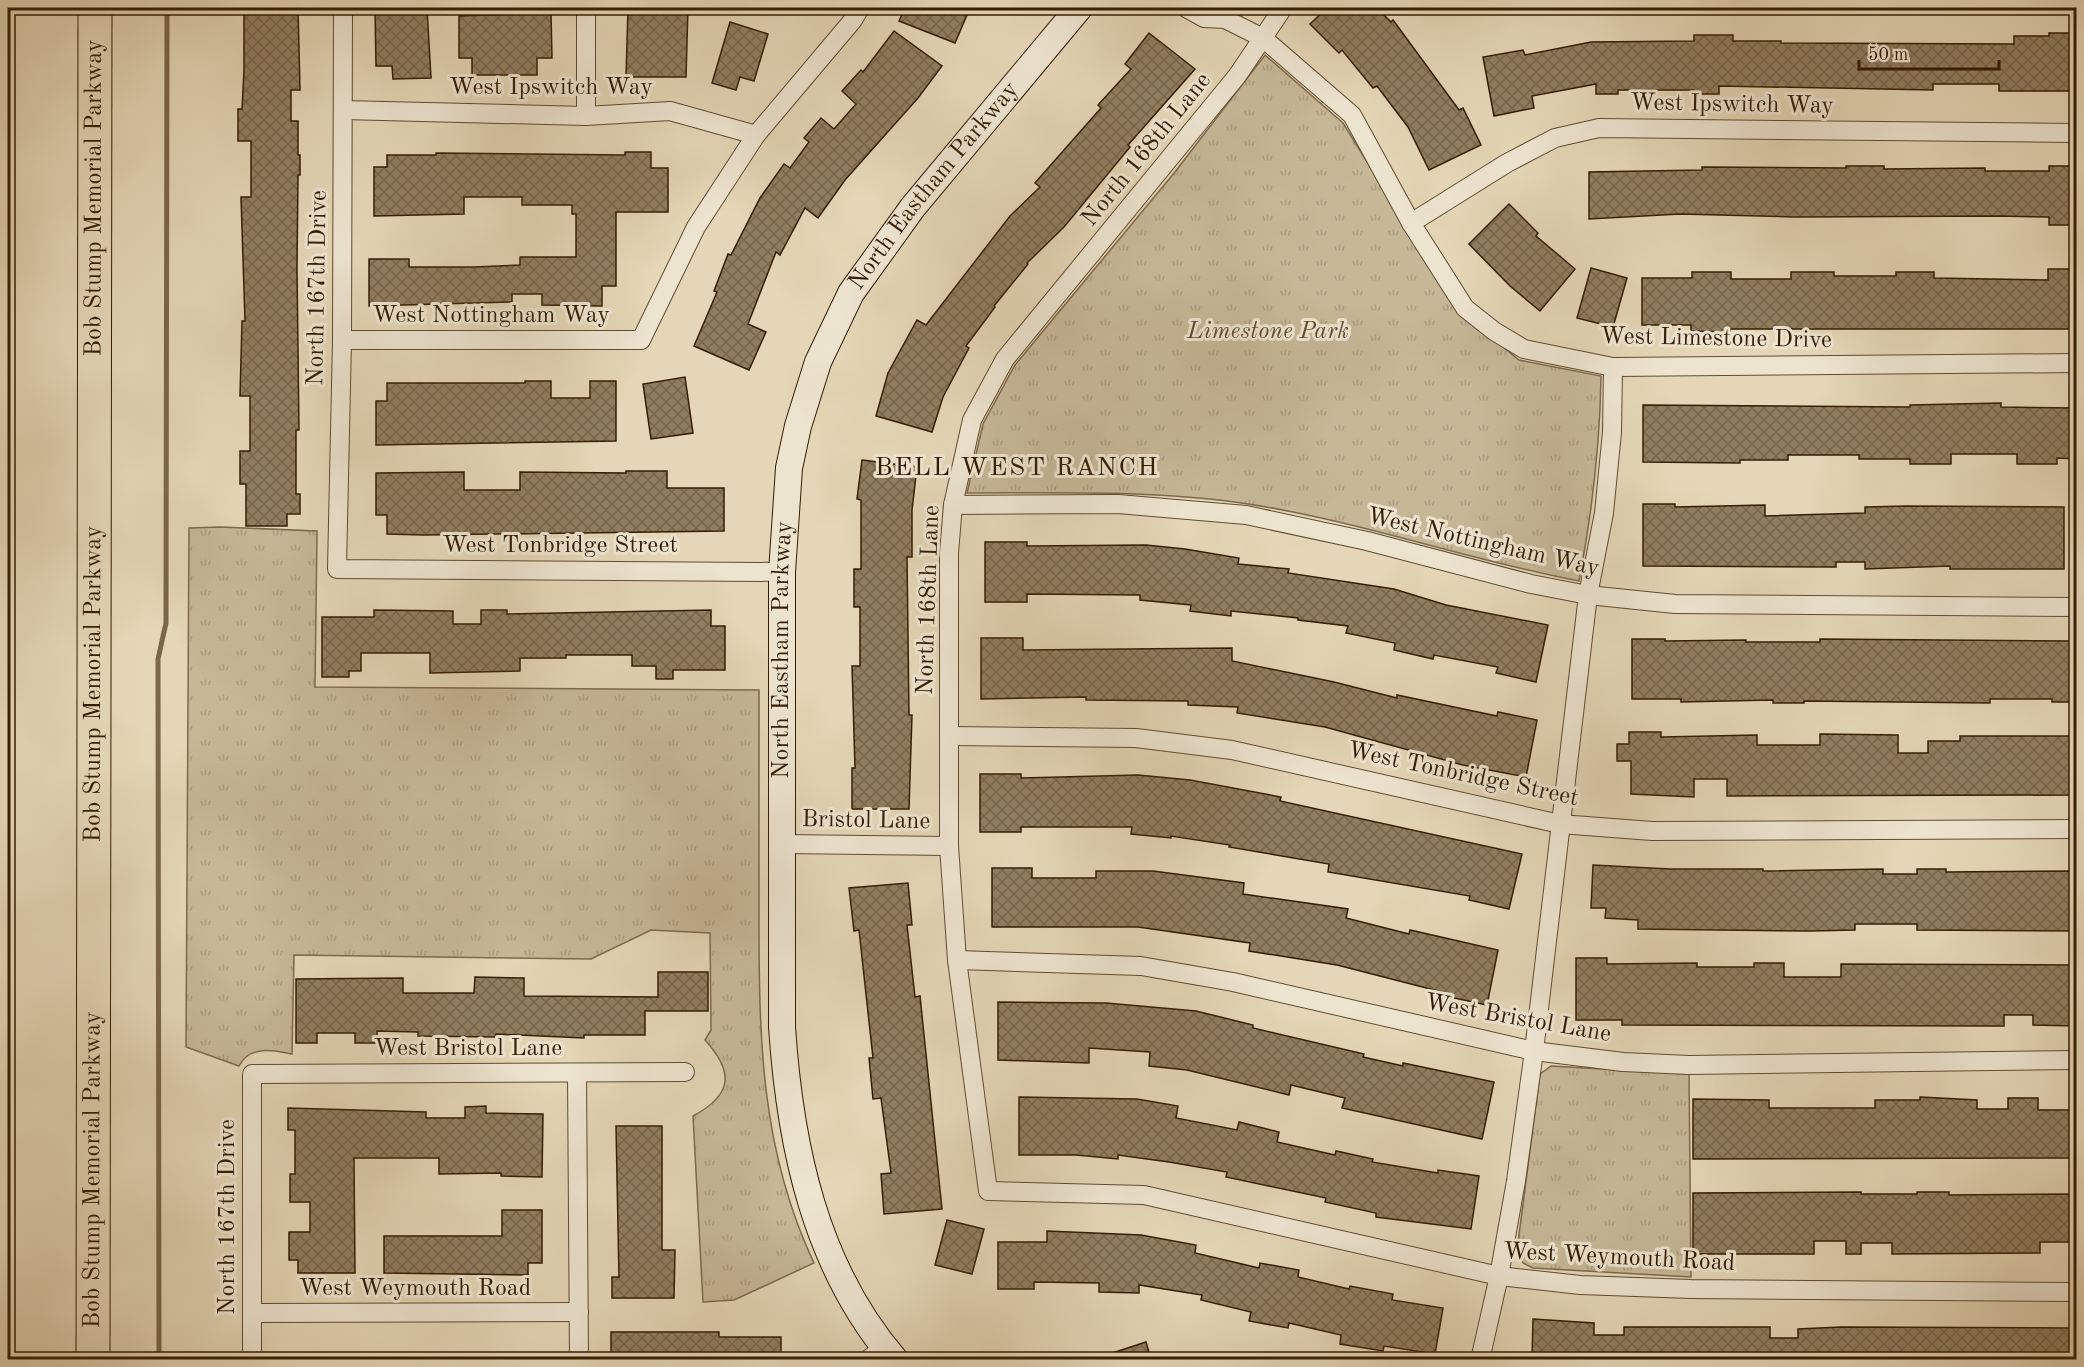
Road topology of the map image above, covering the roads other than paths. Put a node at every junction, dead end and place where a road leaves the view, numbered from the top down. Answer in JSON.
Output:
{"nodes":[{"id":1,"x":95,"y":8,"type":"edge"},
{"id":2,"x":116,"y":8,"type":"edge"},
{"id":3,"x":343,"y":8,"type":"edge"},
{"id":4,"x":586,"y":8,"type":"edge"},
{"id":5,"x":860,"y":8,"type":"edge"},
{"id":6,"x":1079,"y":8,"type":"edge"},
{"id":7,"x":1186,"y":8,"type":"edge"},
{"id":8,"x":1282,"y":8,"type":"edge"},
{"id":9,"x":1222,"y":13,"type":"edge"},
{"id":10,"x":1263,"y":38,"type":"junction"},
{"id":11,"x":343,"y":110,"type":"junction"},
{"id":12,"x":586,"y":116,"type":"junction"},
{"id":13,"x":2076,"y":133,"type":"edge"},
{"id":14,"x":756,"y":135,"type":"junction"},
{"id":15,"x":1411,"y":223,"type":"junction"},
{"id":16,"x":342,"y":340,"type":"junction"},
{"id":17,"x":2076,"y":363,"type":"edge"},
{"id":18,"x":1613,"y":367,"type":"junction"},
{"id":19,"x":93,"y":391,"type":"junction"},
{"id":20,"x":953,"y":505,"type":"junction"},
{"id":21,"x":337,"y":569,"type":"joint"},
{"id":22,"x":782,"y":572,"type":"junction"},
{"id":23,"x":1588,"y":595,"type":"junction"},
{"id":24,"x":2076,"y":607,"type":"edge"},
{"id":25,"x":950,"y":736,"type":"junction"},
{"id":26,"x":1560,"y":824,"type":"junction"},
{"id":27,"x":2076,"y":829,"type":"edge"},
{"id":28,"x":782,"y":844,"type":"junction"},
{"id":29,"x":949,"y":846,"type":"junction"},
{"id":30,"x":957,"y":960,"type":"junction"},
{"id":31,"x":1533,"y":1051,"type":"junction"},
{"id":32,"x":2076,"y":1060,"type":"edge"},
{"id":33,"x":685,"y":1072,"type":"dead end"},
{"id":34,"x":577,"y":1073,"type":"junction"},
{"id":35,"x":252,"y":1074,"type":"joint"},
{"id":36,"x":988,"y":1191,"type":"joint"},
{"id":37,"x":1499,"y":1276,"type":"junction"},
{"id":38,"x":2076,"y":1292,"type":"edge"},
{"id":39,"x":579,"y":1312,"type":"junction"},
{"id":40,"x":253,"y":1313,"type":"junction"},
{"id":41,"x":882,"y":1355,"type":"edge"},
{"id":42,"x":93,"y":1359,"type":"edge"},
{"id":43,"x":252,"y":1359,"type":"edge"},
{"id":44,"x":579,"y":1359,"type":"edge"},
{"id":45,"x":1480,"y":1359,"type":"edge"}],
"edges":[{"from":1,"to":19,"type":"highway","name":"Bob Stump Memorial Parkway"},
{"from":2,"to":19,"type":"highway"},
{"from":3,"to":11,"type":"street","name":"North 167th Drive"},
{"from":4,"to":12,"type":"street"},
{"from":5,"to":14,"type":"street"},
{"from":6,"to":22,"type":"street","name":"North Eastham Parkway"},
{"from":7,"to":9,"type":"street","name":"West Limestone Drive"},
{"from":8,"to":10,"type":"street","name":"North 168th Lane"},
{"from":9,"to":10,"type":"street","name":"West Limestone Drive"},
{"from":10,"to":15,"type":"street","name":"West Limestone Drive"},
{"from":10,"to":20,"type":"street","name":"North 168th Lane"},
{"from":11,"to":12,"type":"street","name":"West Ipswitch Way"},
{"from":11,"to":16,"type":"street","name":"North 167th Drive"},
{"from":12,"to":14,"type":"street","name":"West Ipswitch Way"},
{"from":13,"to":15,"type":"street","name":"West Ipswitch Way"},
{"from":14,"to":16,"type":"street","name":"West Nottingham Way"},
{"from":15,"to":18,"type":"street","name":"West Limestone Drive"},
{"from":16,"to":21,"type":"street","name":"North 167th Drive"},
{"from":17,"to":18,"type":"street","name":"West Limestone Drive"},
{"from":18,"to":23,"type":"street"},
{"from":19,"to":42,"type":"highway","name":"Bob Stump Memorial Parkway"},
{"from":20,"to":23,"type":"street","name":"West Nottingham Way"},
{"from":20,"to":25,"type":"street","name":"North 168th Lane"},
{"from":21,"to":22,"type":"street","name":"West Tonbridge Street"},
{"from":22,"to":28,"type":"street","name":"North Eastham Parkway"},
{"from":23,"to":24,"type":"street","name":"West Nottingham Way"},
{"from":23,"to":26,"type":"street"},
{"from":25,"to":26,"type":"street","name":"West Tonbridge Street"},
{"from":25,"to":29,"type":"street","name":"North 168th Lane"},
{"from":26,"to":27,"type":"street","name":"West Tonbridge Street"},
{"from":26,"to":31,"type":"street"},
{"from":28,"to":29,"type":"street","name":"Bristol Lane"},
{"from":28,"to":41,"type":"street","name":"North Eastham Parkway"},
{"from":29,"to":30,"type":"street","name":"North 168th Lane"},
{"from":30,"to":31,"type":"street","name":"West Bristol Lane"},
{"from":30,"to":36,"type":"street","name":"North 168th Lane"},
{"from":31,"to":32,"type":"street","name":"West Bristol Lane"},
{"from":31,"to":37,"type":"street"},
{"from":33,"to":34,"type":"street","name":"West Bristol Lane"},
{"from":34,"to":35,"type":"street","name":"West Bristol Lane"},
{"from":34,"to":39,"type":"street"},
{"from":35,"to":40,"type":"street","name":"North 167th Drive"},
{"from":36,"to":37,"type":"street","name":"West Weymouth Road"},
{"from":37,"to":38,"type":"street","name":"West Weymouth Road"},
{"from":37,"to":45,"type":"street"},
{"from":39,"to":40,"type":"street","name":"West Weymouth Road"},
{"from":39,"to":44,"type":"street"},
{"from":40,"to":43,"type":"street","name":"North 167th Drive"}]}
